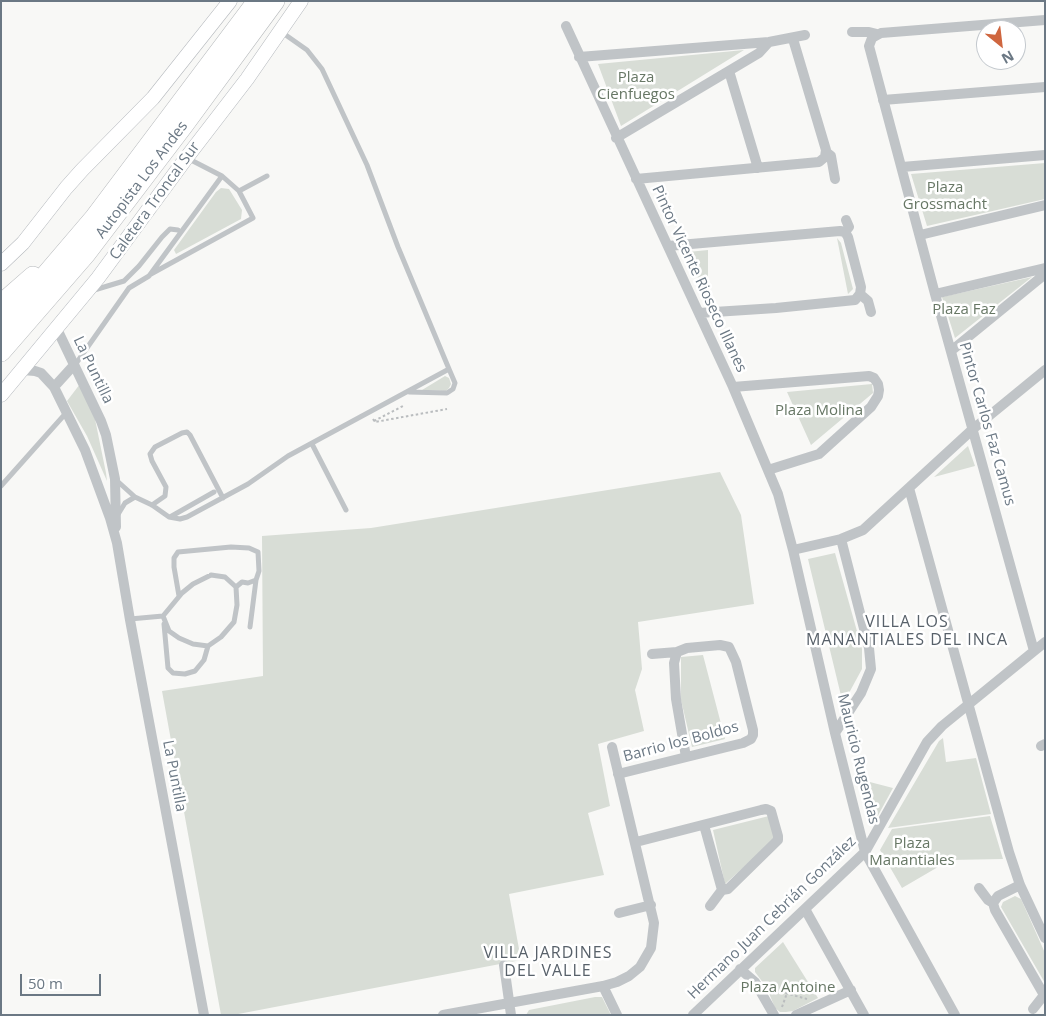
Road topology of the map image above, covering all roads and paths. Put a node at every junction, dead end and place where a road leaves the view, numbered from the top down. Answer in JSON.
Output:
{"nodes":[{"id":1,"x":230,"y":1,"type":"edge"},
{"id":2,"x":257,"y":1,"type":"edge"},
{"id":3,"x":275,"y":1,"type":"edge"},
{"id":4,"x":301,"y":1,"type":"edge"},
{"id":5,"x":1045,"y":20,"type":"edge"},
{"id":6,"x":566,"y":26,"type":"dead end"},
{"id":7,"x":280,"y":31,"type":"junction"},
{"id":8,"x":852,"y":32,"type":"dead end"},
{"id":9,"x":877,"y":34,"type":"junction"},
{"id":10,"x":805,"y":35,"type":"dead end"},
{"id":11,"x":793,"y":39,"type":"junction"},
{"id":12,"x":769,"y":42,"type":"junction"},
{"id":13,"x":579,"y":57,"type":"junction"},
{"id":14,"x":729,"y":71,"type":"junction"},
{"id":15,"x":1045,"y":87,"type":"edge"},
{"id":16,"x":883,"y":100,"type":"junction"},
{"id":17,"x":616,"y":138,"type":"junction"},
{"id":18,"x":825,"y":154,"type":"junction"},
{"id":19,"x":1045,"y":155,"type":"edge"},
{"id":20,"x":187,"y":157,"type":"junction"},
{"id":21,"x":902,"y":167,"type":"junction"},
{"id":22,"x":758,"y":168,"type":"junction"},
{"id":23,"x":222,"y":176,"type":"junction"},
{"id":24,"x":267,"y":176,"type":"dead end"},
{"id":25,"x":636,"y":179,"type":"junction"},
{"id":26,"x":835,"y":179,"type":"dead end"},
{"id":27,"x":239,"y":191,"type":"junction"},
{"id":28,"x":1045,"y":205,"type":"edge"},
{"id":29,"x":94,"y":218,"type":"junction"},
{"id":30,"x":846,"y":220,"type":"dead end"},
{"id":31,"x":178,"y":230,"type":"dead end"},
{"id":32,"x":845,"y":232,"type":"junction"},
{"id":33,"x":920,"y":235,"type":"junction"},
{"id":34,"x":668,"y":246,"type":"junction"},
{"id":35,"x":1,"y":264,"type":"edge"},
{"id":36,"x":1045,"y":268,"type":"edge"},
{"id":37,"x":1045,"y":274,"type":"edge"},
{"id":38,"x":149,"y":276,"type":"junction"},
{"id":39,"x":86,"y":293,"type":"junction"},
{"id":40,"x":860,"y":294,"type":"junction"},
{"id":41,"x":935,"y":294,"type":"junction"},
{"id":42,"x":1,"y":304,"type":"edge"},
{"id":43,"x":871,"y":312,"type":"dead end"},
{"id":44,"x":699,"y":313,"type":"junction"},
{"id":45,"x":1,"y":327,"type":"edge"},
{"id":46,"x":57,"y":330,"type":"junction"},
{"id":47,"x":951,"y":351,"type":"junction"},
{"id":48,"x":1,"y":352,"type":"edge"},
{"id":49,"x":74,"y":365,"type":"junction"},
{"id":50,"x":449,"y":369,"type":"junction"},
{"id":51,"x":22,"y":370,"type":"junction"},
{"id":52,"x":1045,"y":370,"type":"edge"},
{"id":53,"x":54,"y":387,"type":"junction"},
{"id":54,"x":733,"y":387,"type":"junction"},
{"id":55,"x":408,"y":392,"type":"junction"},
{"id":56,"x":1,"y":395,"type":"edge"},
{"id":57,"x":403,"y":406,"type":"dead end"},
{"id":58,"x":447,"y":409,"type":"dead end"},
{"id":59,"x":66,"y":413,"type":"junction"},
{"id":60,"x":369,"y":413,"type":"junction"},
{"id":61,"x":374,"y":421,"type":"junction"},
{"id":62,"x":973,"y":428,"type":"junction"},
{"id":63,"x":312,"y":444,"type":"junction"},
{"id":64,"x":768,"y":470,"type":"junction"},
{"id":65,"x":115,"y":479,"type":"junction"},
{"id":66,"x":1,"y":486,"type":"edge"},
{"id":67,"x":909,"y":488,"type":"junction"},
{"id":68,"x":214,"y":492,"type":"dead end"},
{"id":69,"x":135,"y":497,"type":"junction"},
{"id":70,"x":223,"y":498,"type":"junction"},
{"id":71,"x":152,"y":505,"type":"junction"},
{"id":72,"x":346,"y":510,"type":"dead end"},
{"id":73,"x":169,"y":517,"type":"junction"},
{"id":74,"x":116,"y":518,"type":"junction"},
{"id":75,"x":841,"y":539,"type":"junction"},
{"id":76,"x":117,"y":542,"type":"junction"},
{"id":77,"x":793,"y":550,"type":"junction"},
{"id":78,"x":256,"y":580,"type":"junction"},
{"id":79,"x":236,"y":587,"type":"junction"},
{"id":80,"x":179,"y":596,"type":"junction"},
{"id":81,"x":164,"y":619,"type":"junction"},
{"id":82,"x":130,"y":620,"type":"junction"},
{"id":83,"x":250,"y":627,"type":"dead end"},
{"id":84,"x":1045,"y":642,"type":"edge"},
{"id":85,"x":208,"y":646,"type":"junction"},
{"id":86,"x":1034,"y":651,"type":"junction"},
{"id":87,"x":677,"y":652,"type":"junction"},
{"id":88,"x":652,"y":654,"type":"dead end"},
{"id":89,"x":969,"y":704,"type":"junction"},
{"id":90,"x":835,"y":733,"type":"junction"},
{"id":91,"x":612,"y":747,"type":"dead end"},
{"id":92,"x":686,"y":756,"type":"junction"},
{"id":93,"x":618,"y":774,"type":"junction"},
{"id":94,"x":704,"y":824,"type":"junction"},
{"id":95,"x":636,"y":842,"type":"junction"},
{"id":96,"x":865,"y":852,"type":"junction"},
{"id":97,"x":1020,"y":884,"type":"junction"},
{"id":98,"x":979,"y":888,"type":"dead end"},
{"id":99,"x":722,"y":890,"type":"junction"},
{"id":100,"x":993,"y":903,"type":"junction"},
{"id":101,"x":651,"y":905,"type":"junction"},
{"id":102,"x":710,"y":906,"type":"dead end"},
{"id":103,"x":805,"y":910,"type":"junction"},
{"id":104,"x":619,"y":913,"type":"dead end"},
{"id":105,"x":1045,"y":938,"type":"edge"},
{"id":106,"x":504,"y":965,"type":"dead end"},
{"id":107,"x":740,"y":969,"type":"junction"},
{"id":108,"x":603,"y":986,"type":"junction"},
{"id":109,"x":760,"y":990,"type":"junction"},
{"id":110,"x":851,"y":990,"type":"junction"},
{"id":111,"x":787,"y":993,"type":"junction"},
{"id":112,"x":1044,"y":995,"type":"edge"},
{"id":113,"x":510,"y":1003,"type":"junction"},
{"id":114,"x":822,"y":1003,"type":"junction"},
{"id":115,"x":1033,"y":1009,"type":"dead end"},
{"id":116,"x":777,"y":1013,"type":"edge"},
{"id":117,"x":204,"y":1015,"type":"edge"},
{"id":118,"x":442,"y":1015,"type":"edge"},
{"id":119,"x":512,"y":1015,"type":"edge"},
{"id":120,"x":616,"y":1015,"type":"edge"},
{"id":121,"x":693,"y":1015,"type":"edge"},
{"id":122,"x":796,"y":1015,"type":"edge"},
{"id":123,"x":864,"y":1015,"type":"edge"},
{"id":124,"x":955,"y":1015,"type":"edge"}],
"edges":[{"from":1,"to":35,"type":"street"},
{"from":2,"to":29,"type":"highway","name":"Autopista Los Andes"},
{"from":3,"to":48,"type":"highway","name":"Autopista Los Andes"},
{"from":4,"to":7,"type":"street","name":"Caletera Troncal Sur"},
{"from":5,"to":9,"type":"street"},
{"from":6,"to":13,"type":"street","name":"Pintor Vicente Rioseco Illanes"},
{"from":7,"to":20,"type":"street","name":"Caletera Troncal Sur"},
{"from":7,"to":50,"type":"lane"},
{"from":8,"to":9,"type":"street"},
{"from":9,"to":16,"type":"street","name":"Pintor Carlos Faz Camus"},
{"from":10,"to":11,"type":"street"},
{"from":11,"to":12,"type":"street"},
{"from":11,"to":18,"type":"street"},
{"from":12,"to":13,"type":"street"},
{"from":12,"to":14,"type":"street"},
{"from":13,"to":17,"type":"street","name":"Pintor Vicente Rioseco Illanes"},
{"from":14,"to":17,"type":"street"},
{"from":14,"to":22,"type":"street"},
{"from":15,"to":16,"type":"street"},
{"from":16,"to":21,"type":"street","name":"Pintor Carlos Faz Camus"},
{"from":17,"to":25,"type":"street","name":"Pintor Vicente Rioseco Illanes"},
{"from":18,"to":22,"type":"street"},
{"from":18,"to":26,"type":"street"},
{"from":19,"to":21,"type":"street"},
{"from":20,"to":23,"type":"lane"},
{"from":20,"to":39,"type":"street","name":"Caletera Troncal Sur"},
{"from":21,"to":33,"type":"street","name":"Pintor Carlos Faz Camus"},
{"from":22,"to":25,"type":"street"},
{"from":23,"to":27,"type":"lane"},
{"from":23,"to":38,"type":"lane"},
{"from":24,"to":27,"type":"lane"},
{"from":25,"to":34,"type":"street","name":"Pintor Vicente Rioseco Illanes"},
{"from":27,"to":38,"type":"lane"},
{"from":28,"to":33,"type":"street"},
{"from":29,"to":42,"type":"highway"},
{"from":29,"to":45,"type":"highway","name":"Autopista Los Andes"},
{"from":30,"to":32,"type":"street"},
{"from":31,"to":39,"type":"lane"},
{"from":32,"to":34,"type":"street"},
{"from":32,"to":40,"type":"street"},
{"from":33,"to":41,"type":"street","name":"Pintor Carlos Faz Camus"},
{"from":34,"to":44,"type":"street","name":"Pintor Vicente Rioseco Illanes"},
{"from":36,"to":41,"type":"street"},
{"from":37,"to":47,"type":"street"},
{"from":38,"to":49,"type":"lane"},
{"from":39,"to":46,"type":"street","name":"Caletera Troncal Sur"},
{"from":40,"to":43,"type":"street"},
{"from":40,"to":44,"type":"street"},
{"from":41,"to":47,"type":"street","name":"Pintor Carlos Faz Camus"},
{"from":44,"to":54,"type":"street","name":"Pintor Vicente Rioseco Illanes"},
{"from":46,"to":49,"type":"street","name":"La Puntilla"},
{"from":46,"to":51,"type":"street","name":"Caletera Troncal Sur"},
{"from":47,"to":62,"type":"street","name":"Pintor Carlos Faz Camus"},
{"from":49,"to":53,"type":"street"},
{"from":49,"to":65,"type":"street","name":"La Puntilla"},
{"from":50,"to":55,"type":"lane"},
{"from":50,"to":55,"type":"lane"},
{"from":51,"to":53,"type":"street","name":"La Puntilla"},
{"from":51,"to":56,"type":"street","name":"Caletera Troncal Sur"},
{"from":52,"to":62,"type":"street"},
{"from":53,"to":59,"type":"street","name":"La Puntilla"},
{"from":54,"to":64,"type":"street","name":"Pintor Vicente Rioseco Illanes"},
{"from":54,"to":64,"type":"street"},
{"from":55,"to":60,"type":"lane"},
{"from":57,"to":61,"type":"path"},
{"from":58,"to":61,"type":"path"},
{"from":59,"to":66,"type":"lane"},
{"from":59,"to":76,"type":"street","name":"La Puntilla"},
{"from":60,"to":61,"type":"path"},
{"from":60,"to":63,"type":"lane"},
{"from":62,"to":67,"type":"street"},
{"from":62,"to":86,"type":"street","name":"Pintor Carlos Faz Camus"},
{"from":63,"to":70,"type":"lane"},
{"from":63,"to":72,"type":"lane"},
{"from":64,"to":77,"type":"street","name":"Pintor Vicente Rioseco Illanes"},
{"from":65,"to":69,"type":"lane"},
{"from":65,"to":74,"type":"street","name":"La Puntilla"},
{"from":67,"to":75,"type":"street"},
{"from":67,"to":89,"type":"street"},
{"from":68,"to":73,"type":"lane"},
{"from":69,"to":71,"type":"lane"},
{"from":69,"to":74,"type":"lane"},
{"from":70,"to":71,"type":"lane"},
{"from":70,"to":73,"type":"lane"},
{"from":71,"to":73,"type":"lane"},
{"from":74,"to":76,"type":"street","name":"La Puntilla"},
{"from":75,"to":77,"type":"street"},
{"from":75,"to":90,"type":"street"},
{"from":76,"to":82,"type":"street","name":"La Puntilla"},
{"from":77,"to":90,"type":"street","name":"Mauricio Rugendas"},
{"from":78,"to":79,"type":"lane"},
{"from":78,"to":80,"type":"lane"},
{"from":78,"to":83,"type":"lane"},
{"from":79,"to":80,"type":"lane"},
{"from":79,"to":85,"type":"lane"},
{"from":80,"to":81,"type":"lane"},
{"from":81,"to":82,"type":"lane"},
{"from":81,"to":85,"type":"lane"},
{"from":81,"to":85,"type":"lane"},
{"from":82,"to":117,"type":"street","name":"La Puntilla"},
{"from":84,"to":86,"type":"street","name":"Hermano Juan Cebrián González"},
{"from":86,"to":89,"type":"street","name":"Hermano Juan Cebrián González"},
{"from":87,"to":88,"type":"street"},
{"from":87,"to":92,"type":"street"},
{"from":87,"to":92,"type":"street","name":"Barrio los Boldos"},
{"from":89,"to":96,"type":"street","name":"Hermano Juan Cebrián González"},
{"from":89,"to":97,"type":"street"},
{"from":90,"to":96,"type":"street","name":"Mauricio Rugendas"},
{"from":91,"to":93,"type":"street"},
{"from":92,"to":93,"type":"street","name":"Barrio los Boldos"},
{"from":93,"to":95,"type":"street"},
{"from":94,"to":95,"type":"street"},
{"from":94,"to":99,"type":"street"},
{"from":94,"to":99,"type":"street"},
{"from":95,"to":101,"type":"street"},
{"from":96,"to":103,"type":"street","name":"Hermano Juan Cebrián González"},
{"from":96,"to":124,"type":"street","name":"Mauricio Rugendas"},
{"from":97,"to":100,"type":"street"},
{"from":97,"to":105,"type":"street"},
{"from":98,"to":100,"type":"street"},
{"from":99,"to":102,"type":"street"},
{"from":100,"to":112,"type":"street"},
{"from":101,"to":104,"type":"street"},
{"from":101,"to":108,"type":"street"},
{"from":103,"to":107,"type":"street","name":"Hermano Juan Cebrián González"},
{"from":103,"to":110,"type":"street"},
{"from":106,"to":113,"type":"street"},
{"from":107,"to":109,"type":"street"},
{"from":107,"to":121,"type":"street","name":"Hermano Juan Cebrián González"},
{"from":108,"to":113,"type":"street"},
{"from":108,"to":120,"type":"street"},
{"from":109,"to":111,"type":"path"},
{"from":109,"to":116,"type":"street"},
{"from":110,"to":114,"type":"street"},
{"from":110,"to":123,"type":"street"},
{"from":111,"to":114,"type":"path"},
{"from":111,"to":116,"type":"path"},
{"from":112,"to":115,"type":"street"},
{"from":113,"to":118,"type":"street"},
{"from":113,"to":119,"type":"street"},
{"from":114,"to":122,"type":"street"}]}
